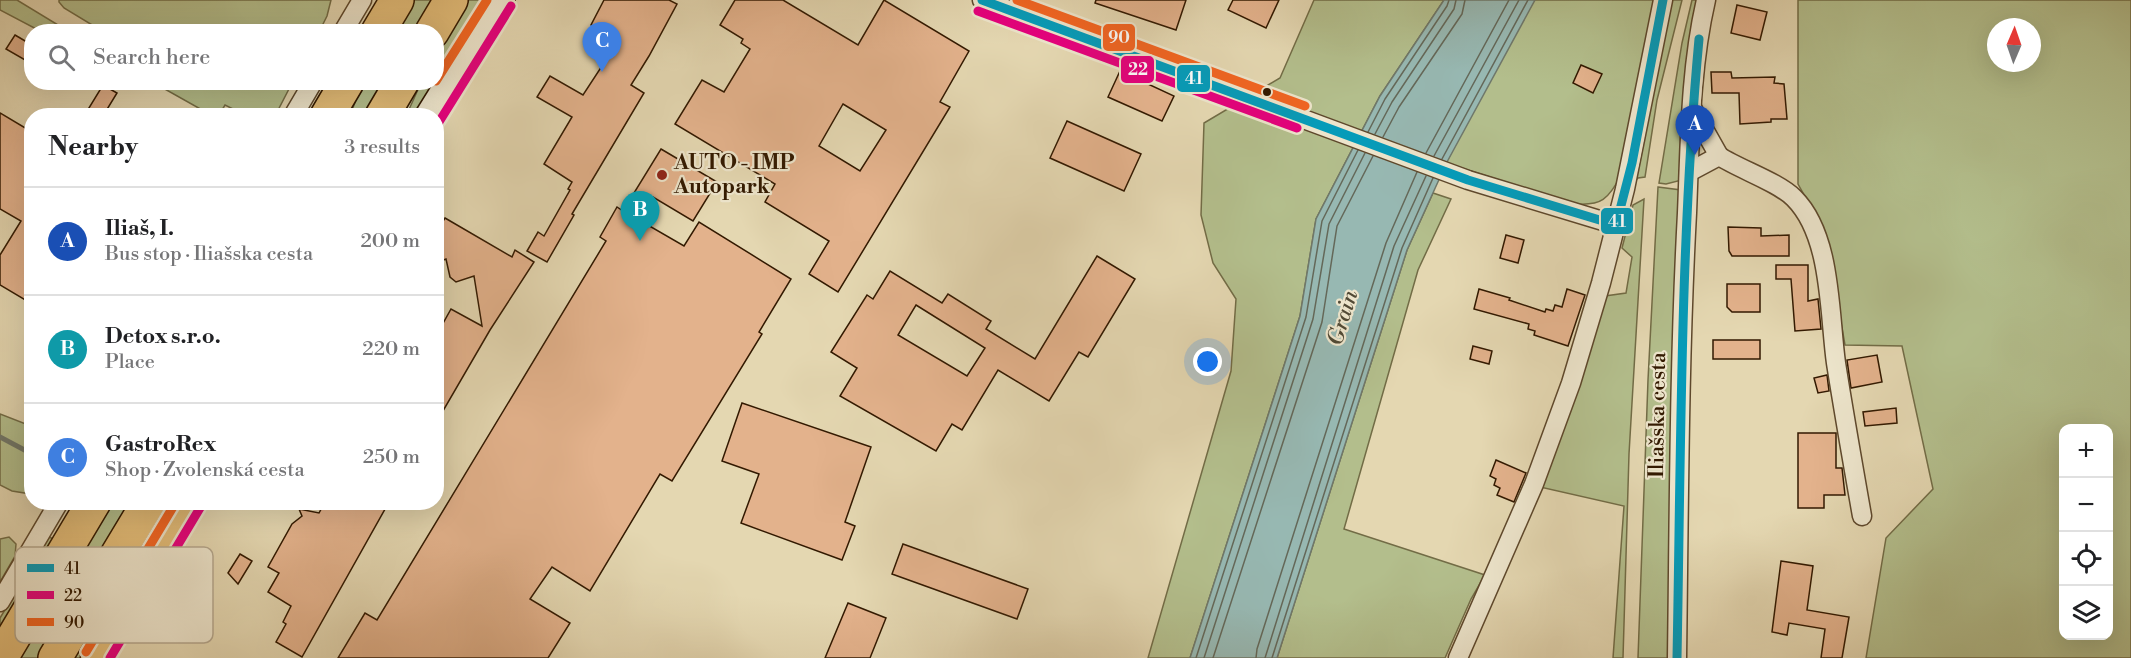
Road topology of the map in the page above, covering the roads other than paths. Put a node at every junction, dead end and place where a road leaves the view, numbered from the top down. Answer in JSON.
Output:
{"nodes":[{"id":1,"x":362,"y":0,"type":"edge"},
{"id":2,"x":397,"y":0,"type":"edge"},
{"id":3,"x":452,"y":0,"type":"edge"},
{"id":4,"x":501,"y":0,"type":"edge"},
{"id":5,"x":982,"y":0,"type":"edge"},
{"id":6,"x":1663,"y":0,"type":"edge"},
{"id":7,"x":1706,"y":0,"type":"edge"},
{"id":8,"x":348,"y":24,"type":"edge"},
{"id":9,"x":383,"y":24,"type":"edge"},
{"id":10,"x":437,"y":24,"type":"edge"},
{"id":11,"x":308,"y":90,"type":"edge"},
{"id":12,"x":342,"y":90,"type":"edge"},
{"id":13,"x":397,"y":90,"type":"edge"},
{"id":14,"x":1692,"y":107,"type":"junction"},
{"id":15,"x":298,"y":108,"type":"edge"},
{"id":16,"x":332,"y":108,"type":"edge"},
{"id":17,"x":387,"y":108,"type":"edge"},
{"id":18,"x":434,"y":108,"type":"edge"},
{"id":19,"x":1719,"y":156,"type":"junction"},
{"id":20,"x":1689,"y":172,"type":"junction"},
{"id":21,"x":1616,"y":225,"type":"junction"},
{"id":22,"x":54,"y":510,"type":"edge"},
{"id":23,"x":89,"y":510,"type":"edge"},
{"id":24,"x":144,"y":510,"type":"edge"},
{"id":25,"x":185,"y":510,"type":"edge"},
{"id":26,"x":1862,"y":516,"type":"dead end"},
{"id":27,"x":32,"y":547,"type":"edge"},
{"id":28,"x":67,"y":547,"type":"edge"},
{"id":29,"x":122,"y":547,"type":"edge"},
{"id":30,"x":163,"y":547,"type":"edge"},
{"id":31,"x":15,"y":577,"type":"edge"},
{"id":32,"x":0,"y":602,"type":"edge"},
{"id":33,"x":15,"y":635,"type":"edge"},
{"id":34,"x":64,"y":643,"type":"edge"},
{"id":35,"x":105,"y":643,"type":"edge"},
{"id":36,"x":1,"y":658,"type":"edge"},
{"id":37,"x":55,"y":658,"type":"edge"},
{"id":38,"x":96,"y":658,"type":"edge"},
{"id":39,"x":1458,"y":658,"type":"edge"},
{"id":40,"x":1677,"y":658,"type":"edge"}],
"edges":[{"from":1,"to":8,"type":"street"},
{"from":2,"to":9,"type":"highway"},
{"from":3,"to":10,"type":"highway"},
{"from":4,"to":18,"type":"main road"},
{"from":5,"to":21,"type":"street"},
{"from":6,"to":21,"type":"street"},
{"from":7,"to":14,"type":"street","name":"Iliašska cesta"},
{"from":11,"to":15,"type":"street"},
{"from":12,"to":16,"type":"highway"},
{"from":13,"to":17,"type":"highway"},
{"from":14,"to":19,"type":"street"},
{"from":14,"to":20,"type":"street","name":"Iliašska cesta"},
{"from":19,"to":20,"type":"street"},
{"from":19,"to":26,"type":"street"},
{"from":20,"to":40,"type":"street","name":"Iliašska cesta"},
{"from":21,"to":39,"type":"street"},
{"from":22,"to":27,"type":"street"},
{"from":23,"to":28,"type":"highway"},
{"from":24,"to":29,"type":"highway"},
{"from":25,"to":30,"type":"main road"},
{"from":31,"to":32,"type":"street"},
{"from":33,"to":36,"type":"highway"},
{"from":34,"to":37,"type":"highway"},
{"from":35,"to":38,"type":"main road"}]}
